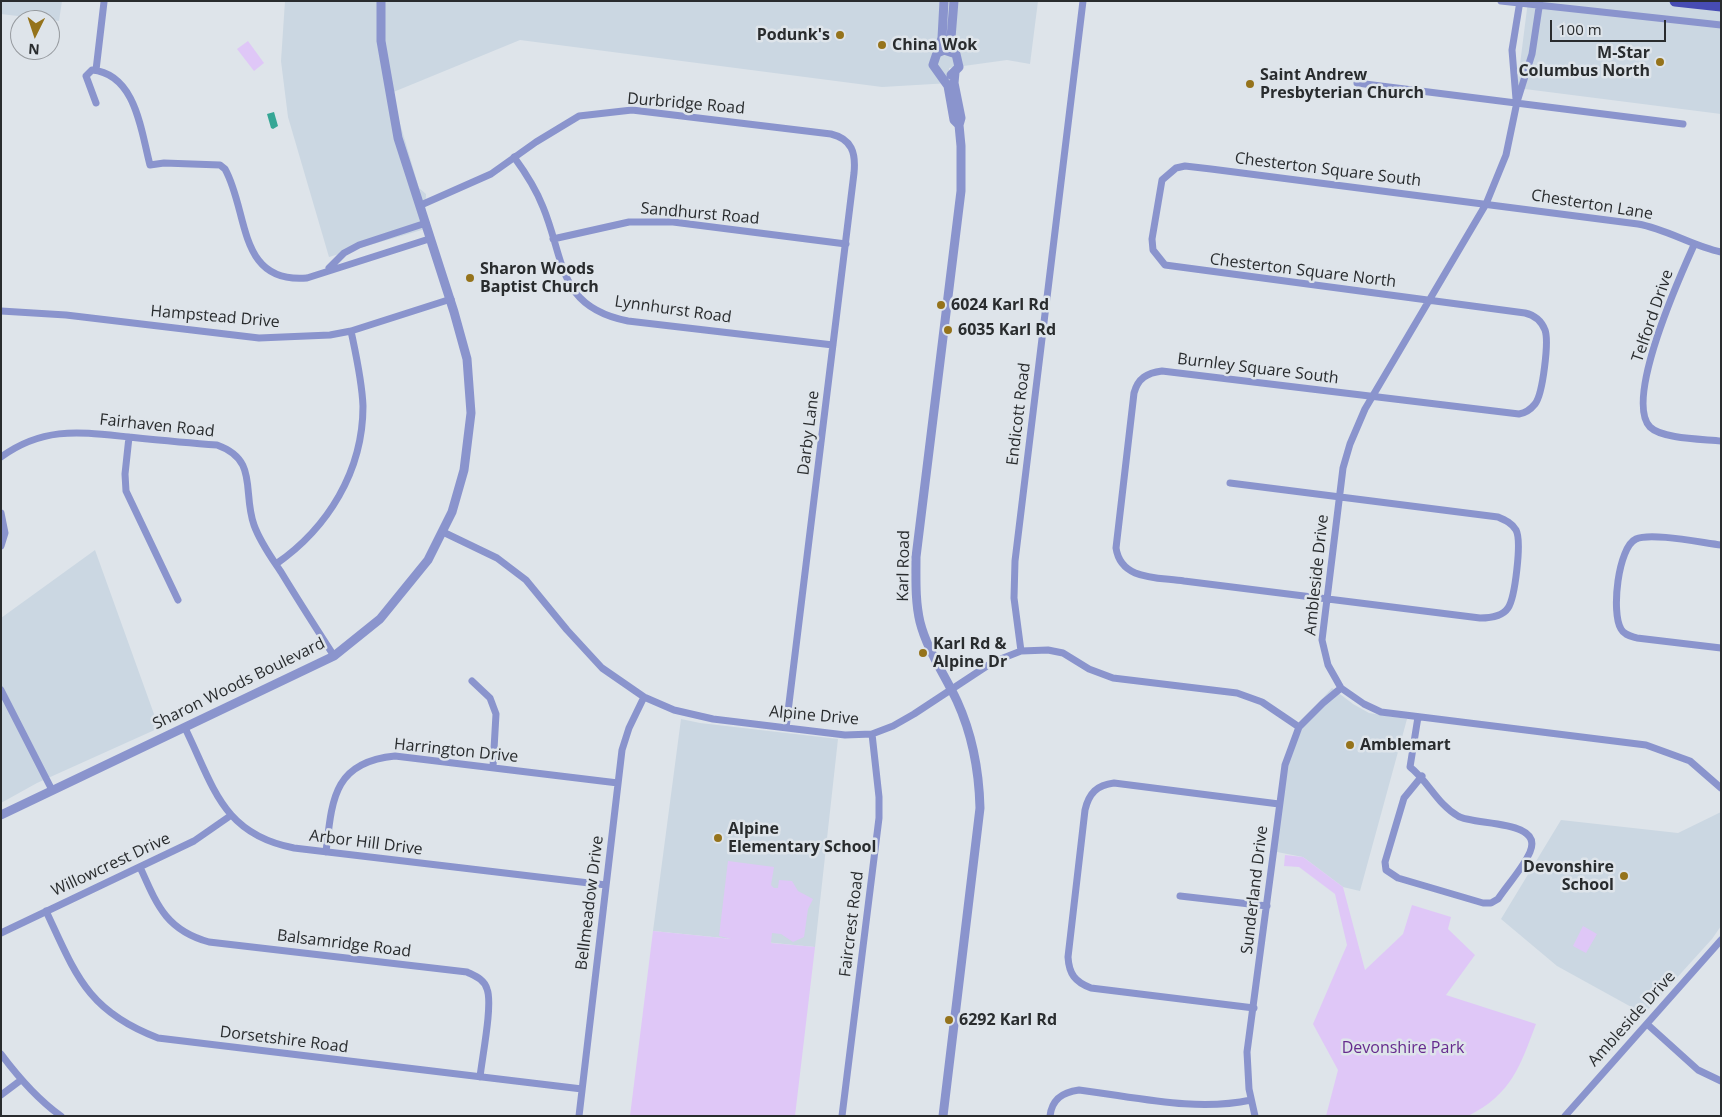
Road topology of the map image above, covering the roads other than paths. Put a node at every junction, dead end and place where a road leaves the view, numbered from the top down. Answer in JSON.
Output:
{"nodes":[{"id":1,"x":380,"y":1,"type":"edge"},
{"id":2,"x":944,"y":1,"type":"edge"},
{"id":3,"x":954,"y":1,"type":"edge"},
{"id":4,"x":1083,"y":1,"type":"edge"},
{"id":5,"x":1501,"y":1,"type":"edge"},
{"id":6,"x":1675,"y":1,"type":"edge"},
{"id":7,"x":104,"y":2,"type":"edge"},
{"id":8,"x":1520,"y":2,"type":"edge"},
{"id":9,"x":1540,"y":4,"type":"edge"},
{"id":10,"x":1721,"y":6,"type":"edge"},
{"id":11,"x":1721,"y":25,"type":"edge"},
{"id":12,"x":953,"y":51,"type":"junction"},
{"id":13,"x":937,"y":53,"type":"junction"},
{"id":14,"x":96,"y":70,"type":"junction"},
{"id":15,"x":955,"y":72,"type":"junction"},
{"id":16,"x":940,"y":75,"type":"junction"},
{"id":17,"x":1357,"y":83,"type":"dead end"},
{"id":18,"x":1517,"y":102,"type":"junction"},
{"id":19,"x":96,"y":103,"type":"dead end"},
{"id":20,"x":1683,"y":124,"type":"dead end"},
{"id":21,"x":959,"y":125,"type":"junction"},
{"id":22,"x":849,"y":142,"type":"joint"},
{"id":23,"x":514,"y":157,"type":"junction"},
{"id":24,"x":1486,"y":204,"type":"junction"},
{"id":25,"x":421,"y":205,"type":"junction"},
{"id":26,"x":426,"y":223,"type":"junction"},
{"id":27,"x":430,"y":239,"type":"junction"},
{"id":28,"x":553,"y":239,"type":"junction"},
{"id":29,"x":846,"y":244,"type":"junction"},
{"id":30,"x":1694,"y":245,"type":"junction"},
{"id":31,"x":1721,"y":252,"type":"edge"},
{"id":32,"x":1173,"y":268,"type":"joint"},
{"id":33,"x":327,"y":270,"type":"junction"},
{"id":34,"x":451,"y":299,"type":"junction"},
{"id":35,"x":1430,"y":301,"type":"junction"},
{"id":36,"x":1,"y":311,"type":"edge"},
{"id":37,"x":351,"y":331,"type":"junction"},
{"id":38,"x":833,"y":345,"type":"junction"},
{"id":39,"x":1373,"y":397,"type":"junction"},
{"id":40,"x":1529,"y":410,"type":"joint"},
{"id":41,"x":129,"y":437,"type":"junction"},
{"id":42,"x":1721,"y":441,"type":"edge"},
{"id":43,"x":1,"y":457,"type":"edge"},
{"id":44,"x":1230,"y":483,"type":"dead end"},
{"id":45,"x":1339,"y":496,"type":"junction"},
{"id":46,"x":1,"y":513,"type":"edge"},
{"id":47,"x":443,"y":532,"type":"junction"},
{"id":48,"x":1721,"y":545,"type":"edge"},
{"id":49,"x":1,"y":546,"type":"edge"},
{"id":50,"x":276,"y":564,"type":"junction"},
{"id":51,"x":1326,"y":599,"type":"junction"},
{"id":52,"x":178,"y":600,"type":"dead end"},
{"id":53,"x":1721,"y":648,"type":"edge"},
{"id":54,"x":1021,"y":651,"type":"junction"},
{"id":55,"x":334,"y":656,"type":"junction"},
{"id":56,"x":472,"y":681,"type":"dead end"},
{"id":57,"x":1341,"y":688,"type":"junction"},
{"id":58,"x":1,"y":690,"type":"edge"},
{"id":59,"x":951,"y":690,"type":"junction"},
{"id":60,"x":644,"y":698,"type":"junction"},
{"id":61,"x":1418,"y":717,"type":"junction"},
{"id":62,"x":1300,"y":727,"type":"junction"},
{"id":63,"x":185,"y":728,"type":"junction"},
{"id":64,"x":786,"y":728,"type":"junction"},
{"id":65,"x":872,"y":734,"type":"junction"},
{"id":66,"x":493,"y":767,"type":"junction"},
{"id":67,"x":1422,"y":776,"type":"junction"},
{"id":68,"x":618,"y":783,"type":"junction"},
{"id":69,"x":1721,"y":788,"type":"edge"},
{"id":70,"x":52,"y":790,"type":"junction"},
{"id":71,"x":1279,"y":804,"type":"junction"},
{"id":72,"x":1,"y":815,"type":"edge"},
{"id":73,"x":230,"y":816,"type":"junction"},
{"id":74,"x":326,"y":852,"type":"junction"},
{"id":75,"x":140,"y":867,"type":"junction"},
{"id":76,"x":606,"y":885,"type":"junction"},
{"id":77,"x":1180,"y":896,"type":"dead end"},
{"id":78,"x":1267,"y":906,"type":"junction"},
{"id":79,"x":46,"y":911,"type":"junction"},
{"id":80,"x":1,"y":934,"type":"edge"},
{"id":81,"x":1719,"y":946,"type":"edge"},
{"id":82,"x":1254,"y":1008,"type":"junction"},
{"id":83,"x":1647,"y":1024,"type":"junction"},
{"id":84,"x":1,"y":1054,"type":"edge"},
{"id":85,"x":480,"y":1077,"type":"junction"},
{"id":86,"x":21,"y":1080,"type":"junction"},
{"id":87,"x":1721,"y":1081,"type":"edge"},
{"id":88,"x":582,"y":1089,"type":"junction"},
{"id":89,"x":1,"y":1095,"type":"edge"},
{"id":90,"x":1251,"y":1100,"type":"junction"},
{"id":91,"x":61,"y":1116,"type":"edge"},
{"id":92,"x":579,"y":1116,"type":"edge"},
{"id":93,"x":842,"y":1116,"type":"edge"},
{"id":94,"x":943,"y":1116,"type":"edge"},
{"id":95,"x":1050,"y":1116,"type":"edge"},
{"id":96,"x":1255,"y":1116,"type":"edge"},
{"id":97,"x":1565,"y":1116,"type":"edge"}],
"edges":[{"from":1,"to":25,"type":"street","name":"Sharon Woods Boulevard"},
{"from":2,"to":13,"type":"street"},
{"from":3,"to":12,"type":"street"},
{"from":4,"to":54,"type":"street","name":"Endicott Road"},
{"from":5,"to":8,"type":"street"},
{"from":6,"to":10,"type":"main road"},
{"from":7,"to":14,"type":"street"},
{"from":8,"to":9,"type":"street"},
{"from":8,"to":18,"type":"street","name":"Ambleside Drive"},
{"from":9,"to":11,"type":"street"},
{"from":9,"to":18,"type":"street","name":"Ambleside Drive"},
{"from":12,"to":13,"type":"street"},
{"from":12,"to":15,"type":"street"},
{"from":13,"to":16,"type":"street"},
{"from":14,"to":19,"type":"street"},
{"from":14,"to":33,"type":"street"},
{"from":15,"to":16,"type":"street"},
{"from":15,"to":21,"type":"street","name":"Karl Road"},
{"from":16,"to":21,"type":"street","name":"Karl Road"},
{"from":17,"to":18,"type":"street"},
{"from":18,"to":20,"type":"street"},
{"from":18,"to":24,"type":"street","name":"Ambleside Drive"},
{"from":21,"to":59,"type":"street","name":"Karl Road"},
{"from":22,"to":23,"type":"street","name":"Durbridge Road"},
{"from":22,"to":29,"type":"street","name":"Darby Lane"},
{"from":23,"to":25,"type":"street","name":"Durbridge Road"},
{"from":23,"to":28,"type":"street","name":"Lynnhurst Road"},
{"from":24,"to":30,"type":"street","name":"Chesterton Lane"},
{"from":24,"to":32,"type":"street","name":"Chesterton Square South"},
{"from":24,"to":35,"type":"street","name":"Ambleside Drive"},
{"from":25,"to":26,"type":"street","name":"Sharon Woods Boulevard"},
{"from":26,"to":27,"type":"street","name":"Sharon Woods Boulevard"},
{"from":26,"to":33,"type":"street"},
{"from":27,"to":33,"type":"street"},
{"from":27,"to":34,"type":"street","name":"Sharon Woods Boulevard"},
{"from":28,"to":29,"type":"street","name":"Sandhurst Road"},
{"from":28,"to":38,"type":"street","name":"Lynnhurst Road"},
{"from":29,"to":38,"type":"street","name":"Darby Lane"},
{"from":30,"to":31,"type":"street","name":"Chesterton Lane"},
{"from":30,"to":42,"type":"street","name":"Telford Drive"},
{"from":32,"to":35,"type":"street","name":"Chesterton Square North"},
{"from":34,"to":37,"type":"street","name":"Hampstead Drive"},
{"from":34,"to":47,"type":"street","name":"Sharon Woods Boulevard"},
{"from":35,"to":39,"type":"street","name":"Ambleside Drive"},
{"from":35,"to":40,"type":"street","name":"Chesterton Square North"},
{"from":36,"to":37,"type":"street","name":"Hampstead Drive"},
{"from":37,"to":50,"type":"street"},
{"from":38,"to":64,"type":"street","name":"Darby Lane"},
{"from":39,"to":40,"type":"street","name":"Burnley Square South"},
{"from":39,"to":45,"type":"street","name":"Ambleside Drive"},
{"from":39,"to":51,"type":"street","name":"Burnley Square South"},
{"from":41,"to":43,"type":"street","name":"Fairhaven Road"},
{"from":41,"to":50,"type":"street","name":"Fairhaven Road"},
{"from":41,"to":52,"type":"street"},
{"from":44,"to":45,"type":"street"},
{"from":45,"to":51,"type":"street","name":"Ambleside Drive"},
{"from":45,"to":51,"type":"street"},
{"from":46,"to":49,"type":"street"},
{"from":47,"to":55,"type":"street","name":"Sharon Woods Boulevard"},
{"from":47,"to":60,"type":"street","name":"Alpine Drive"},
{"from":48,"to":53,"type":"street"},
{"from":50,"to":55,"type":"street","name":"Fairhaven Road"},
{"from":51,"to":57,"type":"street","name":"Ambleside Drive"},
{"from":54,"to":59,"type":"street","name":"Alpine Drive"},
{"from":54,"to":62,"type":"street","name":"Alpine Drive"},
{"from":55,"to":63,"type":"street","name":"Sharon Woods Boulevard"},
{"from":56,"to":66,"type":"street"},
{"from":57,"to":61,"type":"street","name":"Ambleside Drive"},
{"from":57,"to":62,"type":"street","name":"Sunderland Drive"},
{"from":58,"to":70,"type":"street"},
{"from":59,"to":65,"type":"street","name":"Alpine Drive"},
{"from":59,"to":94,"type":"street","name":"Karl Road"},
{"from":60,"to":64,"type":"street","name":"Alpine Drive"},
{"from":60,"to":68,"type":"street","name":"Bellmeadow Drive"},
{"from":61,"to":67,"type":"street"},
{"from":61,"to":69,"type":"street","name":"Ambleside Drive"},
{"from":62,"to":71,"type":"street","name":"Sunderland Drive"},
{"from":63,"to":70,"type":"street","name":"Sharon Woods Boulevard"},
{"from":63,"to":73,"type":"street","name":"Arbor Hill Drive"},
{"from":64,"to":65,"type":"street","name":"Alpine Drive"},
{"from":65,"to":93,"type":"street","name":"Faircrest Road"},
{"from":66,"to":68,"type":"street","name":"Harrington Drive"},
{"from":66,"to":74,"type":"street","name":"Harrington Drive"},
{"from":67,"to":67,"type":"street"},
{"from":68,"to":76,"type":"street","name":"Bellmeadow Drive"},
{"from":70,"to":72,"type":"street","name":"Sharon Woods Boulevard"},
{"from":71,"to":78,"type":"street","name":"Sunderland Drive"},
{"from":71,"to":82,"type":"street"},
{"from":73,"to":74,"type":"street","name":"Arbor Hill Drive"},
{"from":73,"to":75,"type":"street","name":"Willowcrest Drive"},
{"from":74,"to":76,"type":"street","name":"Arbor Hill Drive"},
{"from":75,"to":79,"type":"street","name":"Willowcrest Drive"},
{"from":75,"to":85,"type":"street","name":"Balsamridge Road"},
{"from":76,"to":88,"type":"street","name":"Bellmeadow Drive"},
{"from":77,"to":78,"type":"street"},
{"from":78,"to":82,"type":"street","name":"Sunderland Drive"},
{"from":79,"to":80,"type":"street","name":"Willowcrest Drive"},
{"from":79,"to":85,"type":"street","name":"Dorsetshire Road"},
{"from":81,"to":83,"type":"street","name":"Ambleside Drive"},
{"from":82,"to":90,"type":"street","name":"Sunderland Drive"},
{"from":83,"to":87,"type":"street"},
{"from":83,"to":97,"type":"street","name":"Ambleside Drive"},
{"from":84,"to":86,"type":"street"},
{"from":85,"to":88,"type":"street","name":"Dorsetshire Road"},
{"from":86,"to":89,"type":"street"},
{"from":86,"to":91,"type":"street"},
{"from":88,"to":92,"type":"street","name":"Bellmeadow Drive"},
{"from":90,"to":95,"type":"street"},
{"from":90,"to":96,"type":"street","name":"Sunderland Drive"}]}
